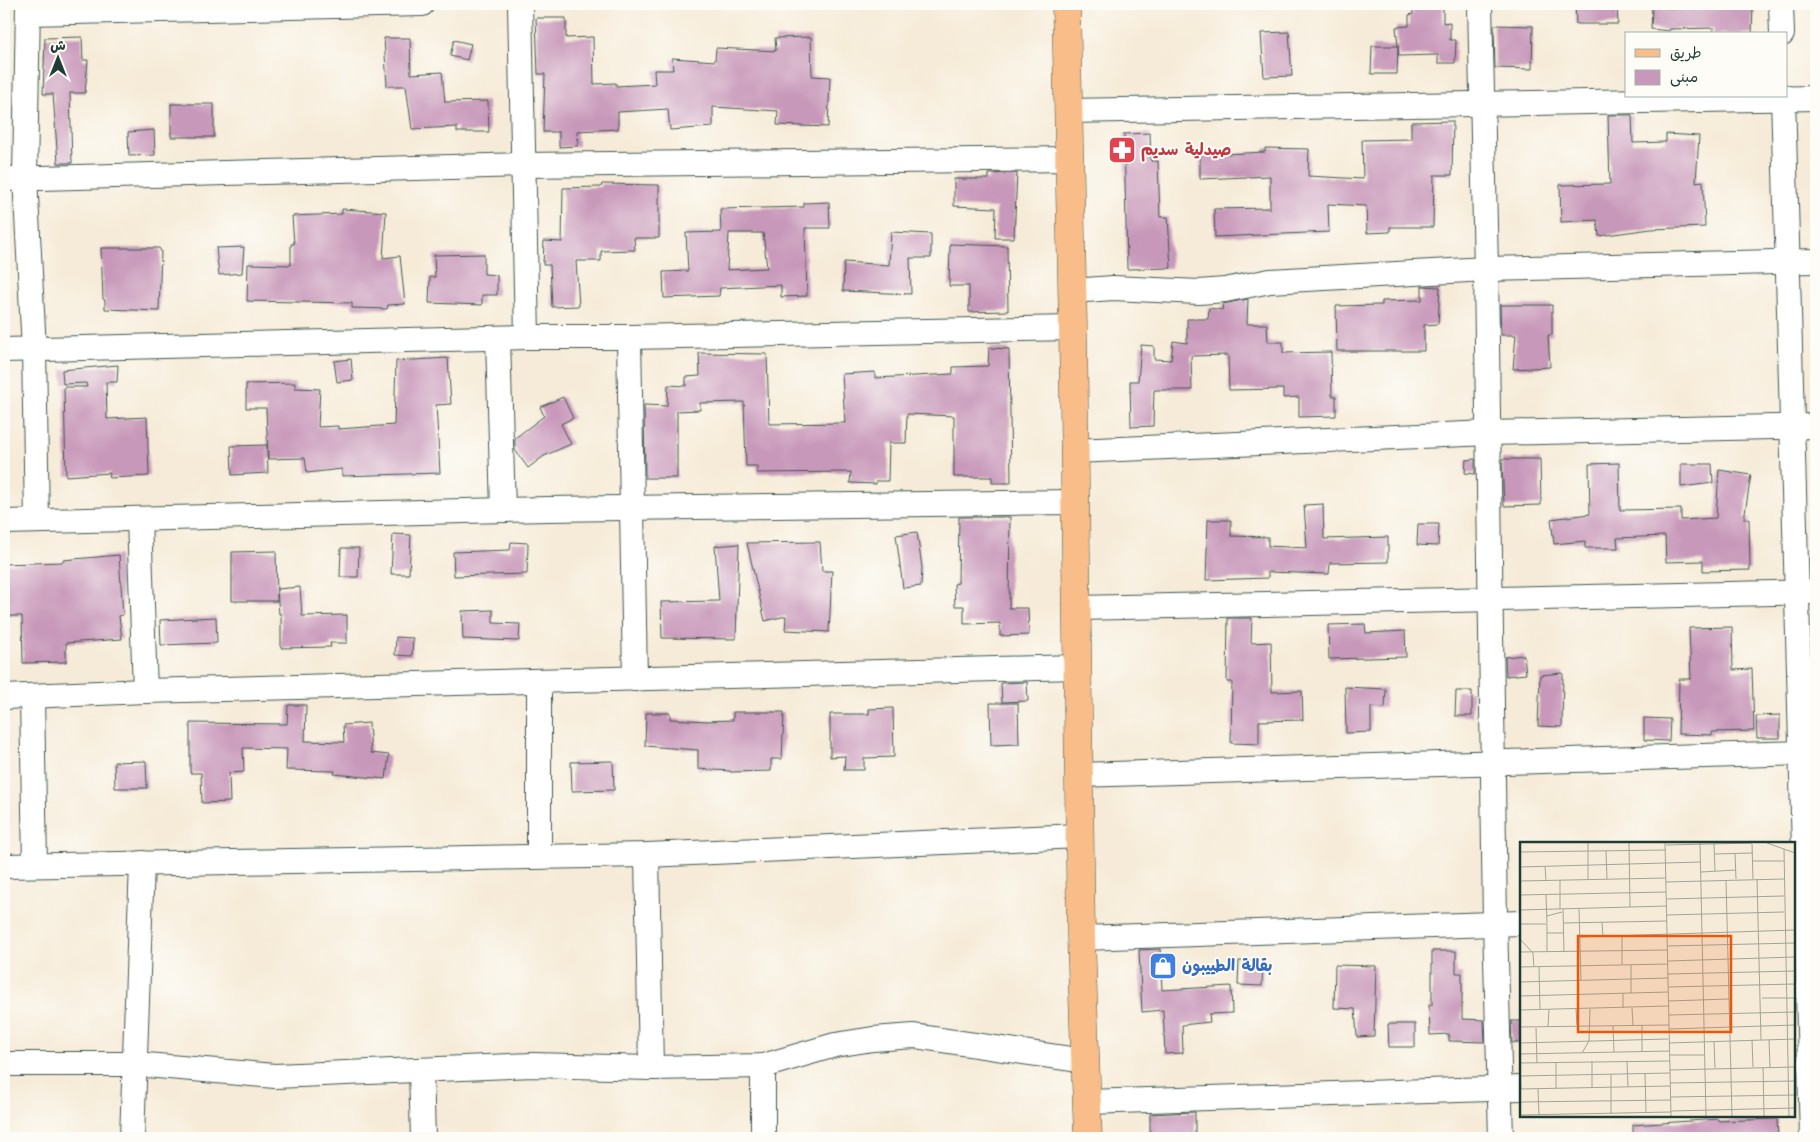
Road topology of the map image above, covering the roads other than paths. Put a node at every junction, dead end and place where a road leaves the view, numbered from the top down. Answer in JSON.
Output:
{"nodes":[{"id":1,"x":422,"y":4,"type":"edge"},
{"id":2,"x":520,"y":4,"type":"edge"},
{"id":3,"x":1066,"y":4,"type":"edge"},
{"id":4,"x":1480,"y":4,"type":"edge"},
{"id":5,"x":1781,"y":4,"type":"edge"},
{"id":6,"x":293,"y":5,"type":"edge"},
{"id":7,"x":28,"y":8,"type":"edge"},
{"id":8,"x":1782,"y":32,"type":"edge"},
{"id":9,"x":1783,"y":98,"type":"edge"},
{"id":10,"x":1816,"y":98,"type":"edge"},
{"id":11,"x":1483,"y":104,"type":"junction"},
{"id":12,"x":1067,"y":111,"type":"junction"},
{"id":13,"x":1069,"y":158,"type":"junction"},
{"id":14,"x":521,"y":165,"type":"junction"},
{"id":15,"x":15,"y":178,"type":"edge"},
{"id":16,"x":1787,"y":261,"type":"junction"},
{"id":17,"x":1816,"y":261,"type":"edge"},
{"id":18,"x":1486,"y":269,"type":"junction"},
{"id":19,"x":1072,"y":292,"type":"junction"},
{"id":20,"x":1073,"y":328,"type":"junction"},
{"id":21,"x":526,"y":336,"type":"junction"},
{"id":22,"x":629,"y":337,"type":"junction"},
{"id":23,"x":498,"y":339,"type":"junction"},
{"id":24,"x":4,"y":350,"type":"edge"},
{"id":25,"x":34,"y":350,"type":"junction"},
{"id":26,"x":1793,"y":426,"type":"junction"},
{"id":27,"x":1816,"y":426,"type":"edge"},
{"id":28,"x":1489,"y":433,"type":"junction"},
{"id":29,"x":1074,"y":451,"type":"junction"},
{"id":30,"x":1074,"y":502,"type":"junction"},
{"id":31,"x":633,"y":508,"type":"junction"},
{"id":32,"x":503,"y":510,"type":"junction"},
{"id":33,"x":139,"y":518,"type":"junction"},
{"id":34,"x":38,"y":521,"type":"junction"},
{"id":35,"x":4,"y":522,"type":"edge"},
{"id":36,"x":1807,"y":592,"type":"edge"},
{"id":37,"x":1492,"y":599,"type":"junction"},
{"id":38,"x":1076,"y":608,"type":"junction"},
{"id":39,"x":1077,"y":667,"type":"junction"},
{"id":40,"x":635,"y":680,"type":"junction"},
{"id":41,"x":538,"y":682,"type":"junction"},
{"id":42,"x":146,"y":691,"type":"junction"},
{"id":43,"x":4,"y":697,"type":"edge"},
{"id":44,"x":32,"y":697,"type":"junction"},
{"id":45,"x":1802,"y":752,"type":"junction"},
{"id":46,"x":1492,"y":762,"type":"junction"},
{"id":47,"x":1078,"y":775,"type":"junction"},
{"id":48,"x":1080,"y":836,"type":"junction"},
{"id":49,"x":539,"y":855,"type":"junction"},
{"id":50,"x":647,"y":855,"type":"junction"},
{"id":51,"x":142,"y":863,"type":"junction"},
{"id":52,"x":35,"y":865,"type":"junction"},
{"id":53,"x":4,"y":866,"type":"edge"},
{"id":54,"x":1806,"y":916,"type":"edge"},
{"id":55,"x":1495,"y":923,"type":"junction"},
{"id":56,"x":1520,"y":923,"type":"edge"},
{"id":57,"x":1081,"y":938,"type":"junction"},
{"id":58,"x":1085,"y":1061,"type":"junction"},
{"id":59,"x":4,"y":1064,"type":"edge"},
{"id":60,"x":134,"y":1064,"type":"junction"},
{"id":61,"x":763,"y":1066,"type":"junction"},
{"id":62,"x":651,"y":1068,"type":"junction"},
{"id":63,"x":421,"y":1070,"type":"junction"},
{"id":64,"x":1807,"y":1081,"type":"edge"},
{"id":65,"x":1510,"y":1088,"type":"edge"},
{"id":66,"x":1088,"y":1102,"type":"junction"},
{"id":67,"x":132,"y":1138,"type":"edge"},
{"id":68,"x":423,"y":1138,"type":"edge"},
{"id":69,"x":763,"y":1138,"type":"edge"},
{"id":70,"x":1088,"y":1138,"type":"edge"},
{"id":71,"x":1501,"y":1138,"type":"edge"},
{"id":72,"x":1812,"y":1138,"type":"edge"}],
"edges":[{"from":1,"to":6,"type":"street"},
{"from":2,"to":14,"type":"street"},
{"from":3,"to":12,"type":"main road"},
{"from":4,"to":11,"type":"street"},
{"from":5,"to":8,"type":"street"},
{"from":6,"to":7,"type":"street"},
{"from":7,"to":15,"type":"street"},
{"from":9,"to":10,"type":"street"},
{"from":9,"to":11,"type":"street"},
{"from":9,"to":16,"type":"street"},
{"from":11,"to":12,"type":"street"},
{"from":11,"to":18,"type":"street"},
{"from":12,"to":13,"type":"main road"},
{"from":13,"to":14,"type":"street"},
{"from":13,"to":19,"type":"main road"},
{"from":14,"to":15,"type":"street"},
{"from":14,"to":21,"type":"street"},
{"from":15,"to":25,"type":"street"},
{"from":16,"to":17,"type":"street"},
{"from":16,"to":18,"type":"street"},
{"from":16,"to":26,"type":"street"},
{"from":18,"to":19,"type":"street"},
{"from":18,"to":28,"type":"street"},
{"from":19,"to":20,"type":"main road"},
{"from":20,"to":22,"type":"street"},
{"from":20,"to":29,"type":"main road"},
{"from":21,"to":22,"type":"street"},
{"from":21,"to":23,"type":"street"},
{"from":22,"to":31,"type":"street"},
{"from":23,"to":25,"type":"street"},
{"from":23,"to":32,"type":"street"},
{"from":24,"to":25,"type":"street"},
{"from":25,"to":34,"type":"street"},
{"from":26,"to":27,"type":"street"},
{"from":26,"to":28,"type":"street"},
{"from":26,"to":36,"type":"street"},
{"from":28,"to":29,"type":"street"},
{"from":28,"to":37,"type":"street"},
{"from":29,"to":30,"type":"main road"},
{"from":30,"to":31,"type":"street"},
{"from":30,"to":38,"type":"main road"},
{"from":31,"to":32,"type":"street"},
{"from":31,"to":40,"type":"street"},
{"from":32,"to":33,"type":"street"},
{"from":33,"to":34,"type":"street"},
{"from":33,"to":42,"type":"street"},
{"from":34,"to":35,"type":"street"},
{"from":36,"to":37,"type":"street"},
{"from":36,"to":45,"type":"street"},
{"from":37,"to":38,"type":"street"},
{"from":37,"to":46,"type":"street"},
{"from":38,"to":39,"type":"main road"},
{"from":39,"to":40,"type":"street"},
{"from":39,"to":47,"type":"main road"},
{"from":40,"to":41,"type":"street"},
{"from":41,"to":42,"type":"street"},
{"from":41,"to":49,"type":"street"},
{"from":42,"to":44,"type":"street"},
{"from":43,"to":44,"type":"street"},
{"from":44,"to":52,"type":"street"},
{"from":45,"to":46,"type":"street"},
{"from":45,"to":54,"type":"street"},
{"from":46,"to":47,"type":"street"},
{"from":46,"to":55,"type":"street"},
{"from":47,"to":48,"type":"main road"},
{"from":48,"to":50,"type":"street"},
{"from":48,"to":57,"type":"main road"},
{"from":49,"to":50,"type":"street"},
{"from":49,"to":51,"type":"street"},
{"from":50,"to":62,"type":"street"},
{"from":51,"to":52,"type":"street"},
{"from":51,"to":60,"type":"street"},
{"from":52,"to":53,"type":"street"},
{"from":54,"to":64,"type":"street"},
{"from":55,"to":56,"type":"street"},
{"from":55,"to":57,"type":"street"},
{"from":55,"to":65,"type":"street"},
{"from":57,"to":58,"type":"main road"},
{"from":58,"to":61,"type":"street"},
{"from":58,"to":66,"type":"main road"},
{"from":59,"to":60,"type":"street"},
{"from":60,"to":63,"type":"street"},
{"from":60,"to":67,"type":"street"},
{"from":61,"to":62,"type":"street"},
{"from":61,"to":69,"type":"street"},
{"from":62,"to":63,"type":"street"},
{"from":63,"to":68,"type":"street"},
{"from":64,"to":72,"type":"street"},
{"from":65,"to":66,"type":"street"},
{"from":65,"to":71,"type":"street"},
{"from":66,"to":70,"type":"main road"}]}
